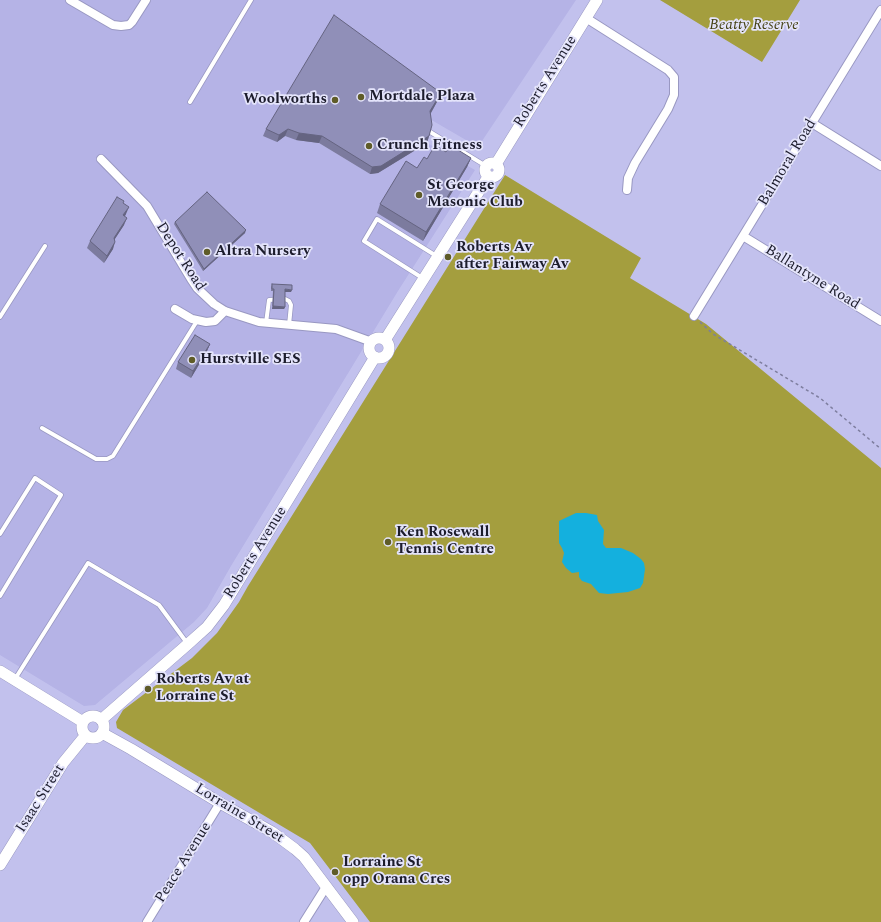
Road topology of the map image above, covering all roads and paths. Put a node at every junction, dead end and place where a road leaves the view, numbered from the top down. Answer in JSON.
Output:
{"nodes":[{"id":1,"x":70,"y":0,"type":"edge"},
{"id":2,"x":146,"y":0,"type":"edge"},
{"id":3,"x":251,"y":0,"type":"edge"},
{"id":4,"x":597,"y":0,"type":"edge"},
{"id":5,"x":881,"y":10,"type":"edge"},
{"id":6,"x":586,"y":18,"type":"junction"},
{"id":7,"x":190,"y":102,"type":"dead end"},
{"id":8,"x":812,"y":123,"type":"junction"},
{"id":9,"x":424,"y":128,"type":"edge"},
{"id":10,"x":429,"y":132,"type":"junction"},
{"id":11,"x":424,"y":134,"type":"edge"},
{"id":12,"x":101,"y":159,"type":"dead end"},
{"id":13,"x":881,"y":166,"type":"edge"},
{"id":14,"x":490,"y":169,"type":"junction"},
{"id":15,"x":626,"y":190,"type":"dead end"},
{"id":16,"x":743,"y":236,"type":"junction"},
{"id":17,"x":45,"y":246,"type":"dead end"},
{"id":18,"x":438,"y":257,"type":"junction"},
{"id":19,"x":424,"y":279,"type":"junction"},
{"id":20,"x":175,"y":309,"type":"dead end"},
{"id":21,"x":225,"y":311,"type":"junction"},
{"id":22,"x":694,"y":316,"type":"joint"},
{"id":23,"x":0,"y":317,"type":"edge"},
{"id":24,"x":197,"y":320,"type":"junction"},
{"id":25,"x":881,"y":321,"type":"edge"},
{"id":26,"x":266,"y":323,"type":"junction"},
{"id":27,"x":289,"y":325,"type":"junction"},
{"id":28,"x":385,"y":340,"type":"junction"},
{"id":29,"x":372,"y":342,"type":"junction"},
{"id":30,"x":375,"y":357,"type":"junction"},
{"id":31,"x":42,"y":428,"type":"dead end"},
{"id":32,"x":881,"y":449,"type":"edge"},
{"id":33,"x":0,"y":534,"type":"edge"},
{"id":34,"x":0,"y":596,"type":"edge"},
{"id":35,"x":188,"y":644,"type":"junction"},
{"id":36,"x":0,"y":671,"type":"edge"},
{"id":37,"x":15,"y":680,"type":"junction"},
{"id":38,"x":101,"y":720,"type":"junction"},
{"id":39,"x":83,"y":722,"type":"junction"},
{"id":40,"x":102,"y":733,"type":"junction"},
{"id":41,"x":85,"y":736,"type":"junction"},
{"id":42,"x":220,"y":804,"type":"junction"},
{"id":43,"x":0,"y":865,"type":"edge"},
{"id":44,"x":326,"y":887,"type":"junction"},
{"id":45,"x":147,"y":922,"type":"edge"},
{"id":46,"x":304,"y":922,"type":"edge"},
{"id":47,"x":353,"y":922,"type":"edge"}],
"edges":[{"from":1,"to":2,"type":"street"},
{"from":3,"to":7,"type":"lane"},
{"from":4,"to":6,"type":"street","name":"Roberts Avenue"},
{"from":5,"to":8,"type":"street","name":"Balmoral Road"},
{"from":6,"to":14,"type":"street","name":"Roberts Avenue"},
{"from":6,"to":15,"type":"street"},
{"from":8,"to":13,"type":"street"},
{"from":8,"to":16,"type":"street","name":"Balmoral Road"},
{"from":9,"to":10,"type":"lane"},
{"from":10,"to":11,"type":"lane"},
{"from":10,"to":14,"type":"lane"},
{"from":12,"to":21,"type":"street","name":"Depot Road"},
{"from":14,"to":18,"type":"street","name":"Roberts Avenue"},
{"from":16,"to":22,"type":"street","name":"Balmoral Road"},
{"from":16,"to":25,"type":"street","name":"Ballantyne Road"},
{"from":17,"to":23,"type":"lane"},
{"from":18,"to":19,"type":"street","name":"Roberts Avenue"},
{"from":18,"to":19,"type":"lane"},
{"from":19,"to":28,"type":"street","name":"Roberts Avenue"},
{"from":20,"to":24,"type":"street"},
{"from":21,"to":24,"type":"street"},
{"from":21,"to":26,"type":"street","name":"Depot Road"},
{"from":22,"to":32,"type":"path"},
{"from":24,"to":31,"type":"lane"},
{"from":26,"to":27,"type":"street","name":"Depot Road"},
{"from":26,"to":27,"type":"lane"},
{"from":27,"to":29,"type":"street","name":"Depot Road"},
{"from":28,"to":29,"type":"street"},
{"from":28,"to":30,"type":"street","name":"Roberts Avenue"},
{"from":29,"to":30,"type":"street"},
{"from":30,"to":35,"type":"street","name":"Roberts Avenue"},
{"from":33,"to":34,"type":"lane"},
{"from":35,"to":37,"type":"lane"},
{"from":35,"to":38,"type":"street","name":"Roberts Avenue"},
{"from":36,"to":37,"type":"street"},
{"from":37,"to":39,"type":"street"},
{"from":38,"to":39,"type":"street"},
{"from":38,"to":40,"type":"street"},
{"from":39,"to":41,"type":"street"},
{"from":40,"to":41,"type":"street"},
{"from":40,"to":42,"type":"street","name":"Lorraine Street"},
{"from":41,"to":43,"type":"street","name":"Isaac Street"},
{"from":42,"to":44,"type":"street","name":"Lorraine Street"},
{"from":42,"to":45,"type":"street","name":"Peace Avenue"},
{"from":44,"to":46,"type":"street"},
{"from":44,"to":47,"type":"street","name":"Lorraine Street"}]}
